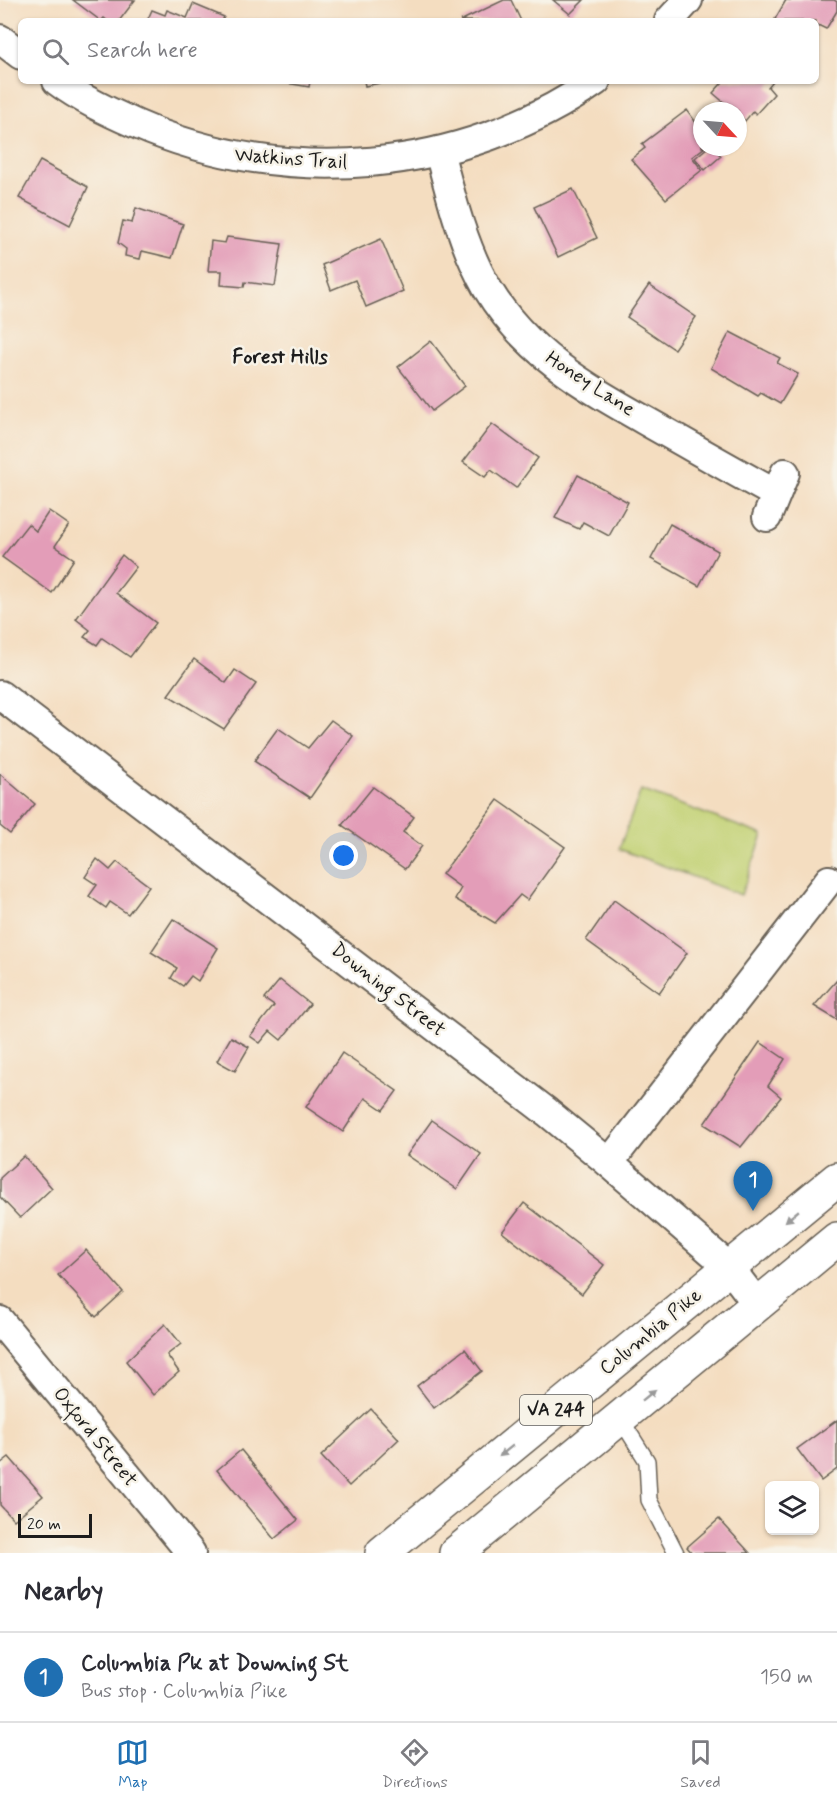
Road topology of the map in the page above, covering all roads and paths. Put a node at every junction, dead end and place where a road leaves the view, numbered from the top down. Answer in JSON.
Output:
{"nodes":[{"id":1,"x":688,"y":0,"type":"edge"},
{"id":2,"x":672,"y":18,"type":"edge"},
{"id":3,"x":0,"y":39,"type":"edge"},
{"id":4,"x":18,"y":53,"type":"edge"},
{"id":5,"x":62,"y":84,"type":"edge"},
{"id":6,"x":591,"y":84,"type":"edge"},
{"id":7,"x":439,"y":151,"type":"junction"},
{"id":8,"x":776,"y":495,"type":"dead end"},
{"id":9,"x":0,"y":694,"type":"edge"},
{"id":10,"x":829,"y":880,"type":"dead end"},
{"id":11,"x":609,"y":1163,"type":"junction"},
{"id":12,"x":837,"y":1179,"type":"edge"},
{"id":13,"x":837,"y":1239,"type":"edge"},
{"id":14,"x":729,"y":1268,"type":"junction"},
{"id":15,"x":758,"y":1305,"type":"junction"},
{"id":16,"x":0,"y":1321,"type":"edge"},
{"id":17,"x":620,"y":1418,"type":"junction"},
{"id":18,"x":191,"y":1553,"type":"edge"},
{"id":19,"x":382,"y":1553,"type":"edge"},
{"id":20,"x":456,"y":1553,"type":"edge"},
{"id":21,"x":676,"y":1553,"type":"edge"}],
"edges":[{"from":1,"to":2,"type":"street"},
{"from":3,"to":4,"type":"street"},
{"from":5,"to":7,"type":"street","name":"Watkins Trail"},
{"from":6,"to":7,"type":"street","name":"Watkins Trail"},
{"from":7,"to":8,"type":"street","name":"Honey Lane"},
{"from":9,"to":11,"type":"street","name":"Downing Street"},
{"from":10,"to":11,"type":"street"},
{"from":11,"to":14,"type":"street","name":"Downing Street"},
{"from":12,"to":14,"type":"main road","name":"Columbia Pike","number":"VA 244","one_way":true},
{"from":13,"to":15,"type":"main road","number":"VA 244"},
{"from":14,"to":15,"type":"street","name":"Downing Street"},
{"from":14,"to":19,"type":"main road","name":"Columbia Pike","number":"VA 244","one_way":true},
{"from":17,"to":15,"type":"main road","number":"VA 244","one_way":true},
{"from":16,"to":18,"type":"street","name":"Oxford Street"},
{"from":17,"to":20,"type":"main road","number":"VA 244"},
{"from":17,"to":21,"type":"lane"}]}
